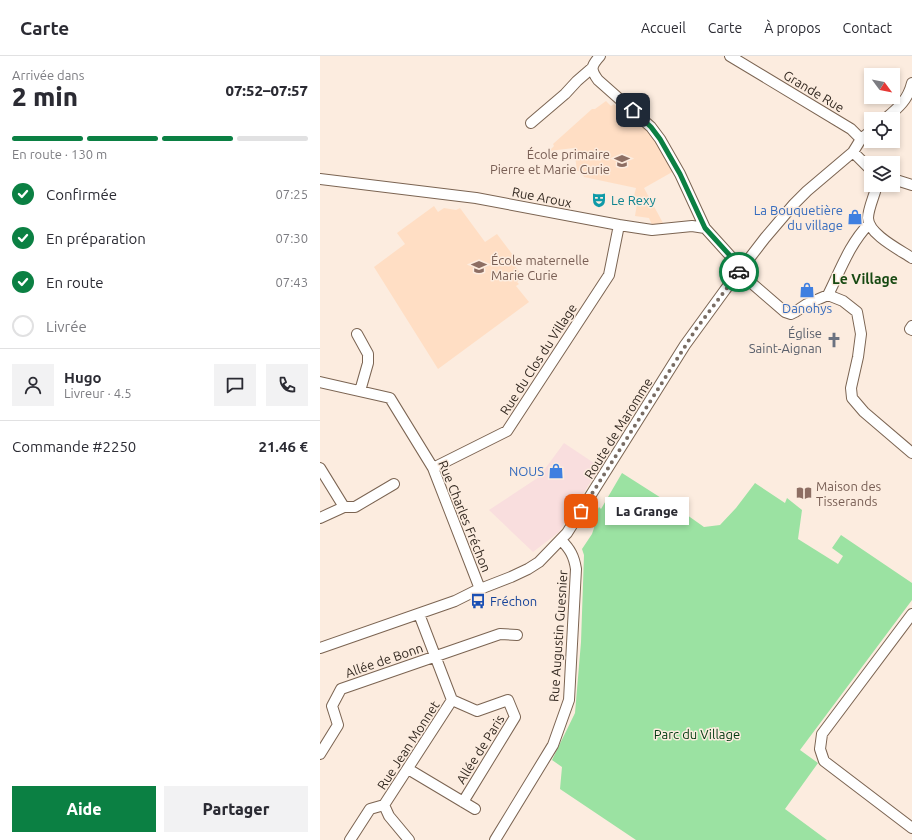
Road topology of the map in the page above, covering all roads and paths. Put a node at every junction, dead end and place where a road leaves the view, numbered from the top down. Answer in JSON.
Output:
{"nodes":[{"id":1,"x":600,"y":56,"type":"edge"},
{"id":2,"x":730,"y":56,"type":"edge"},
{"id":3,"x":592,"y":68,"type":"junction"},
{"id":4,"x":912,"y":83,"type":"edge"},
{"id":5,"x":893,"y":112,"type":"edge"},
{"id":6,"x":532,"y":123,"type":"dead end"},
{"id":7,"x":864,"y":136,"type":"edge"},
{"id":8,"x":861,"y":139,"type":"junction"},
{"id":9,"x":853,"y":152,"type":"junction"},
{"id":10,"x":864,"y":163,"type":"edge"},
{"id":11,"x":320,"y":179,"type":"edge"},
{"id":12,"x":900,"y":181,"type":"edge"},
{"id":13,"x":912,"y":185,"type":"edge"},
{"id":14,"x":876,"y":192,"type":"edge"},
{"id":15,"x":869,"y":224,"type":"junction"},
{"id":16,"x":619,"y":225,"type":"junction"},
{"id":17,"x":705,"y":228,"type":"junction"},
{"id":18,"x":912,"y":258,"type":"edge"},
{"id":19,"x":741,"y":270,"type":"junction"},
{"id":20,"x":828,"y":295,"type":"junction"},
{"id":21,"x":912,"y":326,"type":"edge"},
{"id":22,"x":912,"y":330,"type":"edge"},
{"id":23,"x":357,"y":334,"type":"dead end"},
{"id":24,"x":320,"y":382,"type":"edge"},
{"id":25,"x":360,"y":391,"type":"junction"},
{"id":26,"x":912,"y":453,"type":"edge"},
{"id":27,"x":432,"y":468,"type":"junction"},
{"id":28,"x":321,"y":472,"type":"edge"},
{"id":29,"x":394,"y":484,"type":"dead end"},
{"id":30,"x":344,"y":507,"type":"junction"},
{"id":31,"x":320,"y":518,"type":"edge"},
{"id":32,"x":561,"y":540,"type":"junction"},
{"id":33,"x":480,"y":589,"type":"junction"},
{"id":34,"x":419,"y":614,"type":"junction"},
{"id":35,"x":912,"y":614,"type":"edge"},
{"id":36,"x":516,"y":635,"type":"dead end"},
{"id":37,"x":320,"y":648,"type":"edge"},
{"id":38,"x":436,"y":656,"type":"junction"},
{"id":39,"x":452,"y":700,"type":"junction"},
{"id":40,"x":320,"y":754,"type":"edge"},
{"id":41,"x":408,"y":769,"type":"junction"},
{"id":42,"x":462,"y":802,"type":"junction"},
{"id":43,"x":384,"y":805,"type":"junction"},
{"id":44,"x":475,"y":809,"type":"dead end"},
{"id":45,"x":912,"y":828,"type":"edge"},
{"id":46,"x":350,"y":840,"type":"edge"},
{"id":47,"x":409,"y":840,"type":"edge"},
{"id":48,"x":495,"y":840,"type":"edge"}],
"edges":[{"from":1,"to":3,"type":"street"},
{"from":2,"to":8,"type":"street","name":"Grande Rue"},
{"from":3,"to":6,"type":"street"},
{"from":3,"to":17,"type":"street"},
{"from":4,"to":5,"type":"street"},
{"from":7,"to":8,"type":"street","name":"Route de Maromme"},
{"from":8,"to":9,"type":"street","name":"Route de Maromme"},
{"from":9,"to":10,"type":"street"},
{"from":9,"to":19,"type":"street","name":"Route de Maromme"},
{"from":11,"to":16,"type":"street","name":"Rue Aroux"},
{"from":12,"to":13,"type":"street"},
{"from":14,"to":15,"type":"street"},
{"from":15,"to":18,"type":"street"},
{"from":15,"to":20,"type":"street"},
{"from":16,"to":17,"type":"street","name":"Rue Aroux"},
{"from":16,"to":27,"type":"street","name":"Rue du Clos du Village"},
{"from":17,"to":19,"type":"street"},
{"from":19,"to":20,"type":"street"},
{"from":19,"to":32,"type":"street","name":"Route de Maromme"},
{"from":20,"to":26,"type":"street"},
{"from":21,"to":22,"type":"street"},
{"from":23,"to":25,"type":"street"},
{"from":24,"to":25,"type":"street","name":"Rue Charles Fréchon"},
{"from":25,"to":27,"type":"street","name":"Rue Charles Fréchon"},
{"from":27,"to":33,"type":"street","name":"Rue Charles Fréchon"},
{"from":28,"to":30,"type":"street"},
{"from":29,"to":30,"type":"street"},
{"from":30,"to":31,"type":"street"},
{"from":32,"to":33,"type":"street","name":"Route de Maromme"},
{"from":32,"to":48,"type":"street","name":"Rue Augustin Guesnier"},
{"from":33,"to":34,"type":"street","name":"Route de Maromme"},
{"from":34,"to":37,"type":"street","name":"Route de Maromme"},
{"from":34,"to":38,"type":"street","name":"Rue Jean Monnet"},
{"from":35,"to":45,"type":"street"},
{"from":36,"to":38,"type":"street","name":"Allée de Bonn"},
{"from":38,"to":39,"type":"street","name":"Rue Jean Monnet"},
{"from":38,"to":40,"type":"street","name":"Allée de Bonn"},
{"from":39,"to":41,"type":"street","name":"Rue Jean Monnet"},
{"from":39,"to":42,"type":"street","name":"Allée de Paris"},
{"from":41,"to":42,"type":"street"},
{"from":41,"to":43,"type":"street","name":"Rue Jean Monnet"},
{"from":42,"to":44,"type":"street"},
{"from":43,"to":46,"type":"street"},
{"from":43,"to":47,"type":"street","name":"Rue Jean Monnet"}]}
